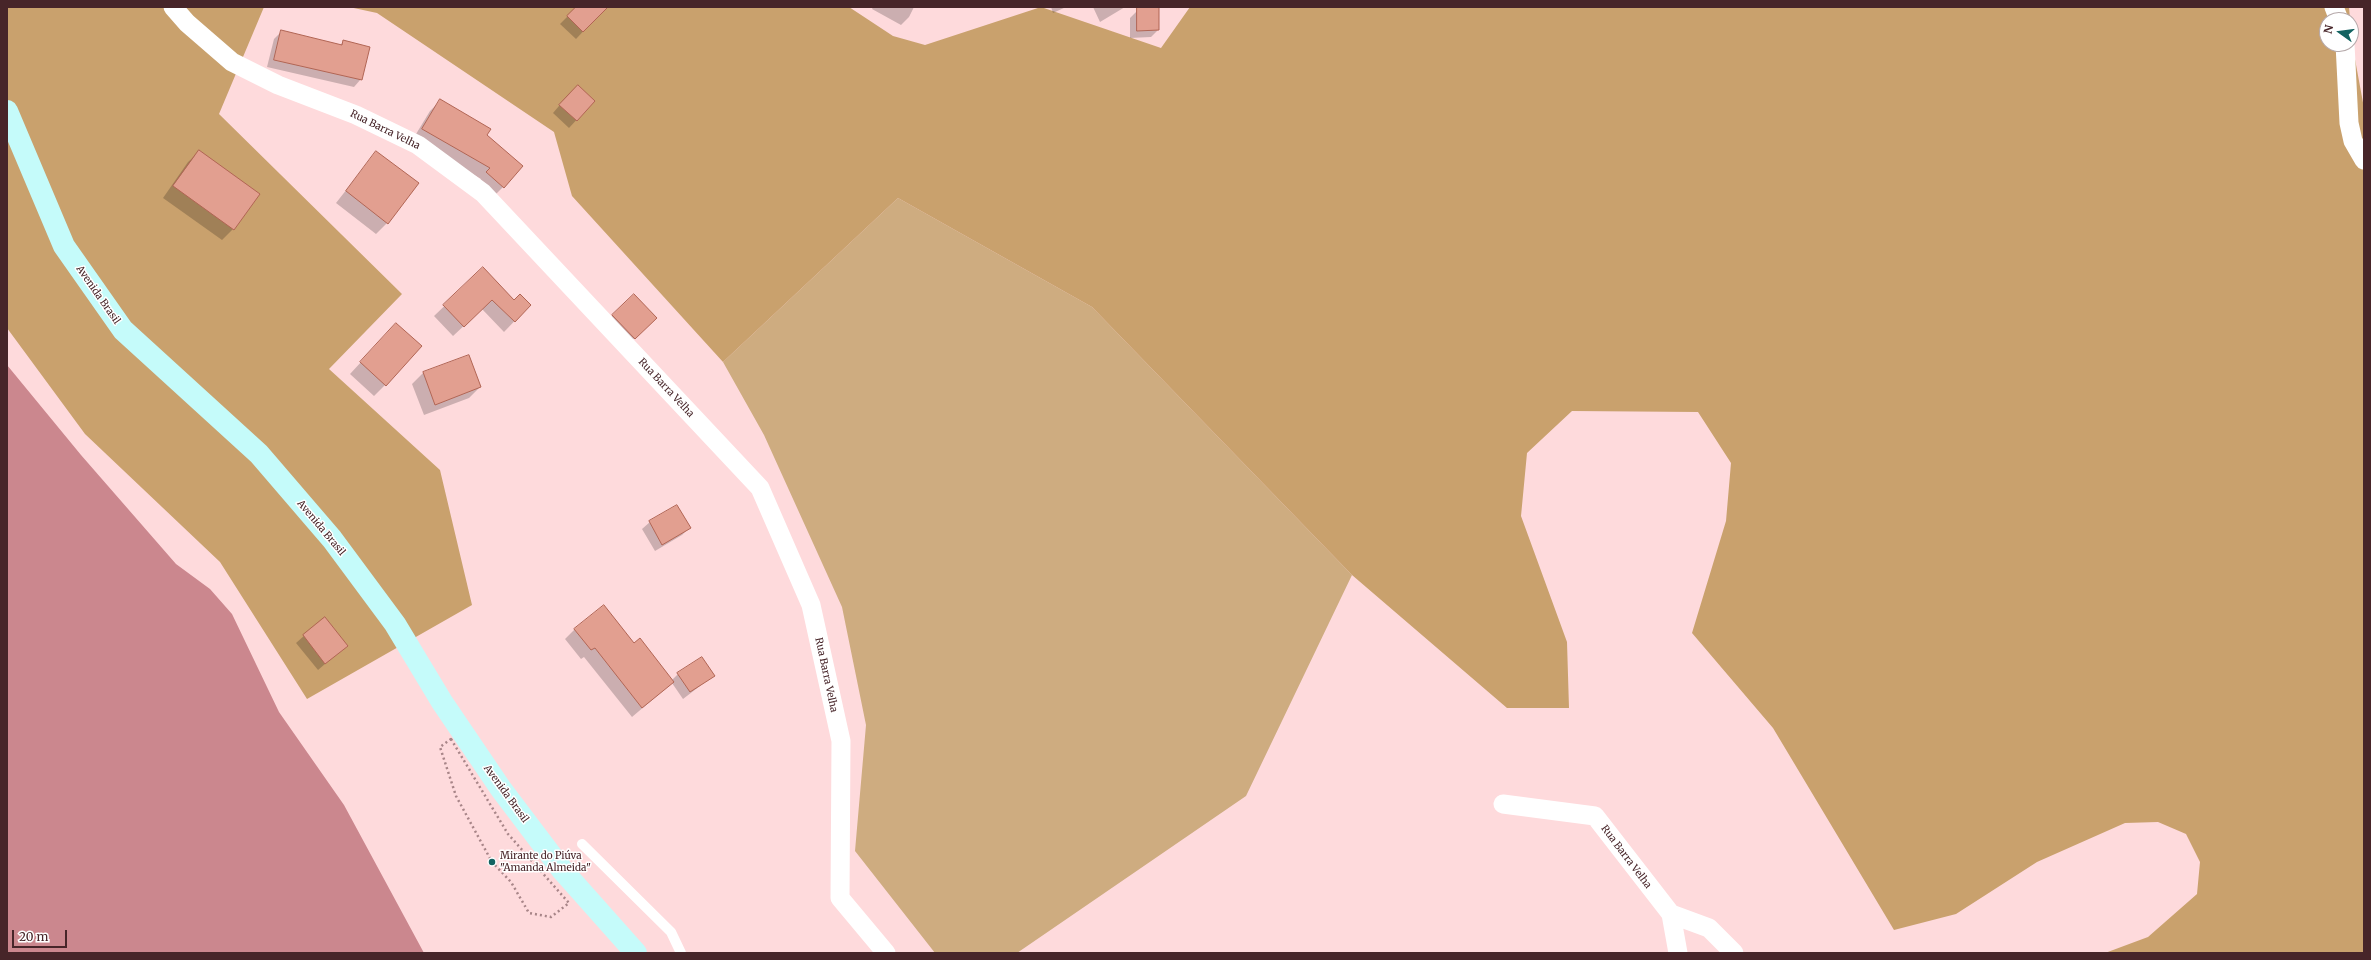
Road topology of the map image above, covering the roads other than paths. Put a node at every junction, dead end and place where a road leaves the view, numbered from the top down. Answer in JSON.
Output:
{"nodes":[{"id":1,"x":173,"y":7,"type":"edge"},
{"id":2,"x":2345,"y":52,"type":"edge"},
{"id":3,"x":7,"y":111,"type":"edge"},
{"id":4,"x":2364,"y":160,"type":"edge"},
{"id":5,"x":1503,"y":804,"type":"dead end"},
{"id":6,"x":582,"y":844,"type":"dead end"},
{"id":7,"x":1671,"y":914,"type":"junction"},
{"id":8,"x":636,"y":953,"type":"edge"},
{"id":9,"x":682,"y":953,"type":"edge"},
{"id":10,"x":886,"y":953,"type":"edge"},
{"id":11,"x":1678,"y":953,"type":"edge"},
{"id":12,"x":1734,"y":953,"type":"edge"}],
"edges":[{"from":1,"to":10,"type":"street","name":"Rua Barra Velha"},
{"from":2,"to":4,"type":"street"},
{"from":3,"to":8,"type":"main road","name":"Avenida Brasil"},
{"from":5,"to":7,"type":"street","name":"Rua Barra Velha"},
{"from":6,"to":9,"type":"lane"},
{"from":7,"to":11,"type":"street","name":"Rua Barra Velha"},
{"from":7,"to":12,"type":"street"}]}
